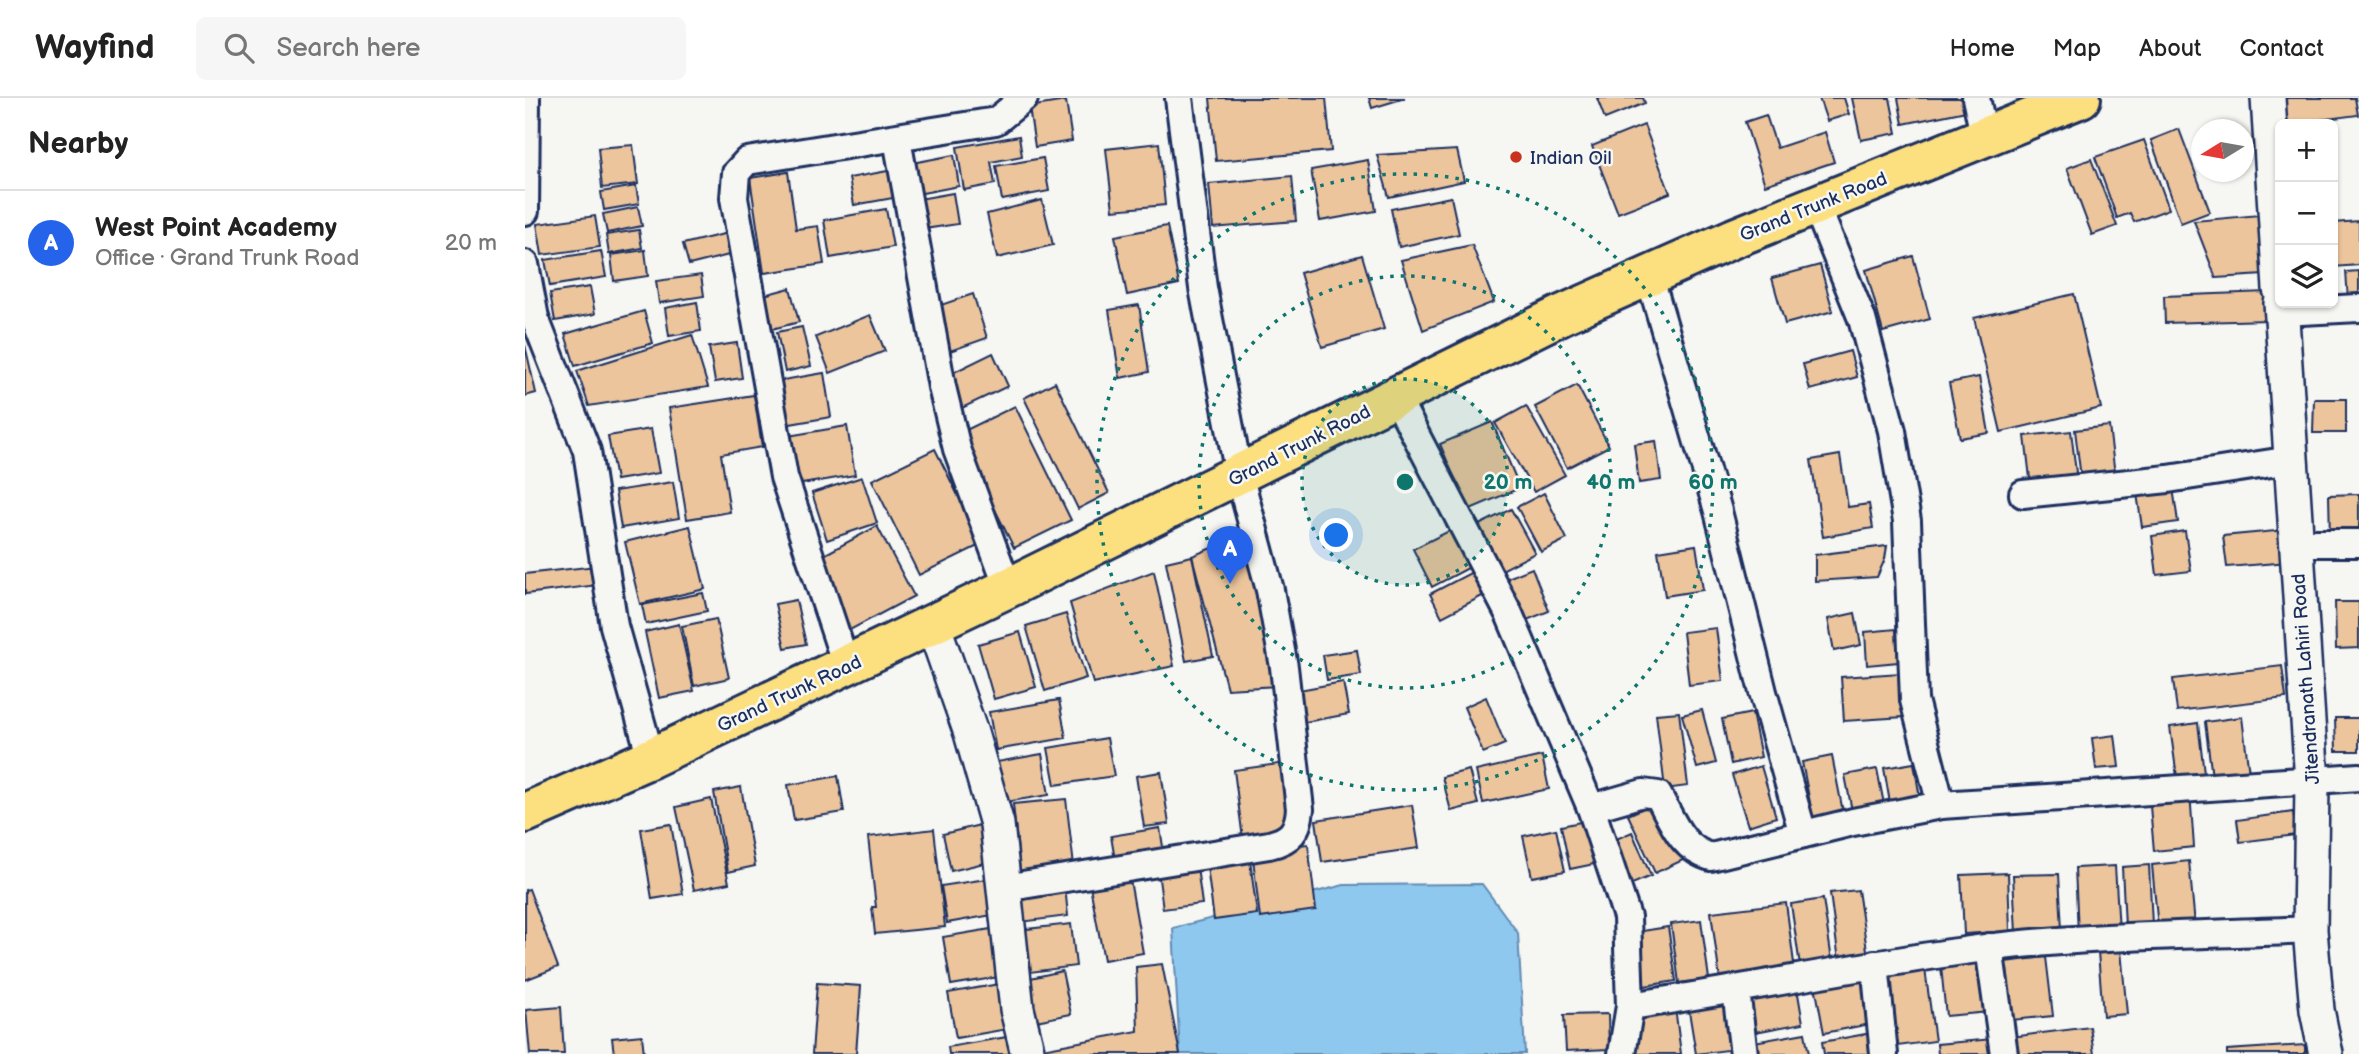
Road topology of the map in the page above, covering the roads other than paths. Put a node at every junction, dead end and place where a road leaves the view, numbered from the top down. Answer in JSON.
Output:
{"nodes":[{"id":1,"x":526,"y":98,"type":"edge"},
{"id":2,"x":1024,"y":98,"type":"edge"},
{"id":3,"x":1179,"y":98,"type":"edge"},
{"id":4,"x":1976,"y":98,"type":"edge"},
{"id":5,"x":2081,"y":98,"type":"edge"},
{"id":6,"x":2268,"y":98,"type":"edge"},
{"id":7,"x":1984,"y":135,"type":"junction"},
{"id":8,"x":897,"y":139,"type":"junction"},
{"id":9,"x":1816,"y":205,"type":"junction"},
{"id":10,"x":525,"y":211,"type":"edge"},
{"id":11,"x":2277,"y":245,"type":"edge"},
{"id":12,"x":525,"y":264,"type":"edge"},
{"id":13,"x":1649,"y":275,"type":"junction"},
{"id":14,"x":2338,"y":306,"type":"edge"},
{"id":15,"x":2281,"y":308,"type":"edge"},
{"id":16,"x":2359,"y":308,"type":"edge"},
{"id":17,"x":1396,"y":397,"type":"junction"},
{"id":18,"x":2291,"y":460,"type":"junction"},
{"id":19,"x":1239,"y":475,"type":"junction"},
{"id":20,"x":2023,"y":494,"type":"dead end"},
{"id":21,"x":2297,"y":543,"type":"junction"},
{"id":22,"x":2359,"y":543,"type":"edge"},
{"id":23,"x":1008,"y":588,"type":"junction"},
{"id":24,"x":933,"y":624,"type":"junction"},
{"id":25,"x":846,"y":665,"type":"junction"},
{"id":26,"x":651,"y":758,"type":"junction"},
{"id":27,"x":2359,"y":777,"type":"edge"},
{"id":28,"x":2312,"y":782,"type":"junction"},
{"id":29,"x":1941,"y":805,"type":"junction"},
{"id":30,"x":1591,"y":808,"type":"junction"},
{"id":31,"x":525,"y":813,"type":"edge"},
{"id":32,"x":1803,"y":834,"type":"junction"},
{"id":33,"x":1004,"y":888,"type":"junction"},
{"id":34,"x":2310,"y":930,"type":"junction"},
{"id":35,"x":1989,"y":947,"type":"junction"},
{"id":36,"x":1875,"y":964,"type":"junction"},
{"id":37,"x":1736,"y":991,"type":"junction"},
{"id":38,"x":1630,"y":1006,"type":"junction"},
{"id":39,"x":1028,"y":1054,"type":"edge"},
{"id":40,"x":1622,"y":1054,"type":"edge"},
{"id":41,"x":1744,"y":1054,"type":"edge"},
{"id":42,"x":1884,"y":1054,"type":"edge"},
{"id":43,"x":2004,"y":1054,"type":"edge"},
{"id":44,"x":2326,"y":1054,"type":"edge"}],
"edges":[{"from":1,"to":10,"type":"street"},
{"from":2,"to":8,"type":"street"},
{"from":3,"to":19,"type":"street"},
{"from":4,"to":7,"type":"street"},
{"from":5,"to":7,"type":"main road","name":"Grand Trunk Road"},
{"from":6,"to":11,"type":"street","name":"Jitendranath Lahiri Road"},
{"from":7,"to":9,"type":"main road","name":"Grand Trunk Road"},
{"from":8,"to":23,"type":"street"},
{"from":8,"to":25,"type":"street"},
{"from":9,"to":13,"type":"main road","name":"Grand Trunk Road"},
{"from":9,"to":29,"type":"street"},
{"from":12,"to":26,"type":"street"},
{"from":13,"to":17,"type":"main road","name":"Grand Trunk Road"},
{"from":13,"to":32,"type":"street"},
{"from":14,"to":16,"type":"street"},
{"from":15,"to":18,"type":"street","name":"Jitendranath Lahiri Road"},
{"from":17,"to":19,"type":"main road","name":"Grand Trunk Road"},
{"from":17,"to":30,"type":"street"},
{"from":18,"to":20,"type":"street"},
{"from":18,"to":21,"type":"street","name":"Jitendranath Lahiri Road"},
{"from":19,"to":23,"type":"main road","name":"Grand Trunk Road"},
{"from":19,"to":33,"type":"street"},
{"from":21,"to":22,"type":"street"},
{"from":21,"to":28,"type":"street","name":"Jitendranath Lahiri Road"},
{"from":23,"to":24,"type":"main road","name":"Grand Trunk Road"},
{"from":24,"to":25,"type":"main road","name":"Grand Trunk Road"},
{"from":24,"to":33,"type":"street"},
{"from":25,"to":26,"type":"main road","name":"Grand Trunk Road"},
{"from":26,"to":31,"type":"main road","name":"Grand Trunk Road"},
{"from":27,"to":28,"type":"street"},
{"from":28,"to":29,"type":"street"},
{"from":28,"to":34,"type":"street","name":"Jitendranath Lahiri Road"},
{"from":29,"to":32,"type":"street"},
{"from":30,"to":32,"type":"street"},
{"from":30,"to":38,"type":"street"},
{"from":33,"to":39,"type":"street"},
{"from":34,"to":35,"type":"street"},
{"from":34,"to":44,"type":"street","name":"Jitendranath Lahiri Road"},
{"from":35,"to":36,"type":"street"},
{"from":35,"to":43,"type":"street"},
{"from":36,"to":37,"type":"street"},
{"from":36,"to":42,"type":"street"},
{"from":37,"to":38,"type":"street"},
{"from":37,"to":41,"type":"street"},
{"from":38,"to":40,"type":"street"}]}
